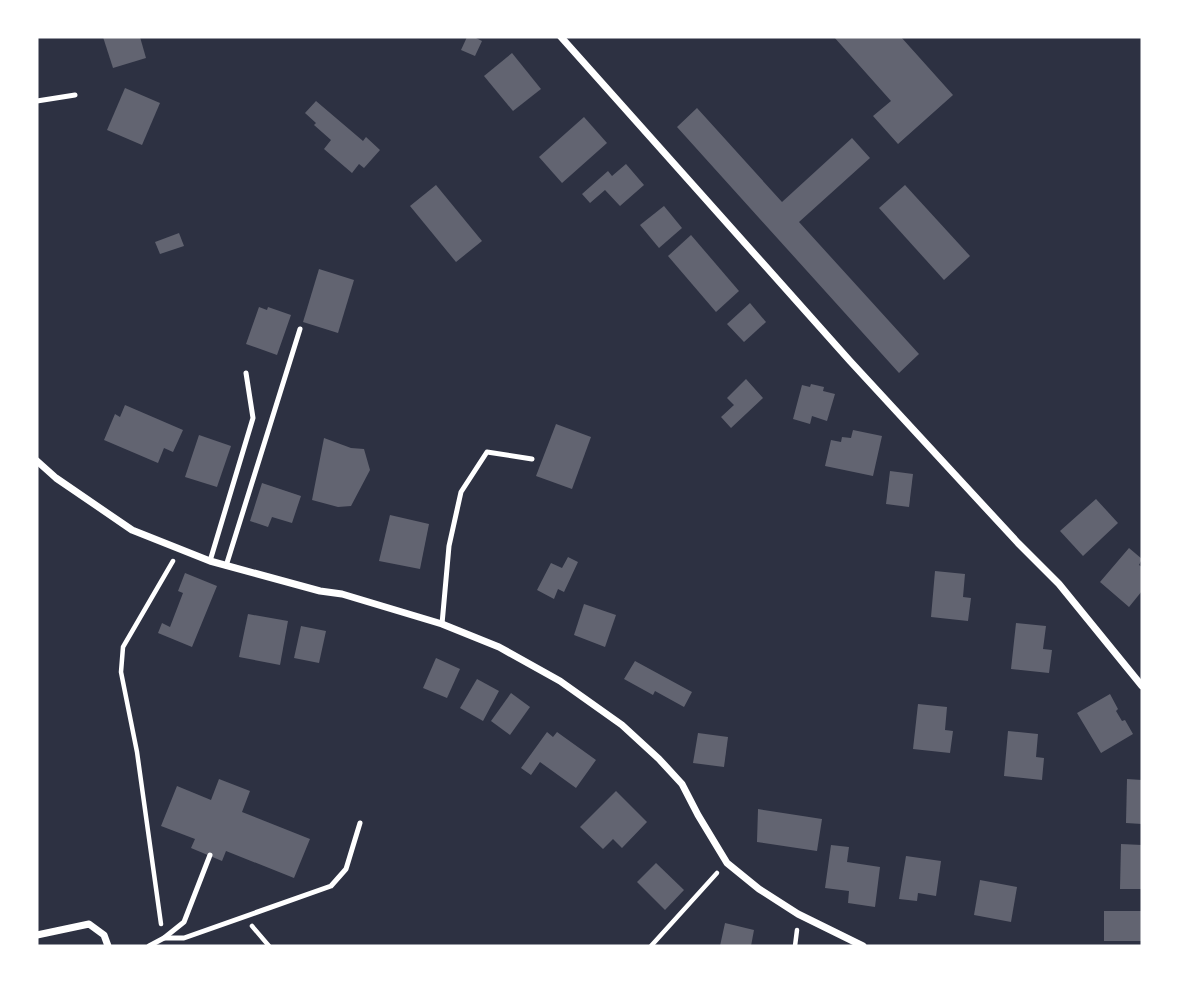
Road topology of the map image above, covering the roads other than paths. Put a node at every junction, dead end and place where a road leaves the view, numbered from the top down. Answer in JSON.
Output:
{"nodes":[{"id":1,"x":561,"y":37,"type":"edge"},
{"id":2,"x":75,"y":95,"type":"dead end"},
{"id":3,"x":37,"y":102,"type":"edge"},
{"id":4,"x":300,"y":329,"type":"dead end"},
{"id":5,"x":246,"y":373,"type":"dead end"},
{"id":6,"x":532,"y":459,"type":"dead end"},
{"id":7,"x":37,"y":461,"type":"edge"},
{"id":8,"x":210,"y":561,"type":"junction"},
{"id":9,"x":226,"y":566,"type":"junction"},
{"id":10,"x":442,"y":624,"type":"junction"},
{"id":11,"x":1142,"y":686,"type":"edge"},
{"id":12,"x":360,"y":823,"type":"dead end"},
{"id":13,"x":210,"y":855,"type":"dead end"},
{"id":14,"x":37,"y":935,"type":"edge"},
{"id":15,"x":164,"y":938,"type":"junction"},
{"id":16,"x":108,"y":946,"type":"edge"},
{"id":17,"x":149,"y":946,"type":"edge"},
{"id":18,"x":863,"y":946,"type":"edge"}],
"edges":[{"from":1,"to":11,"type":"street"},
{"from":2,"to":3,"type":"lane"},
{"from":4,"to":9,"type":"lane"},
{"from":5,"to":8,"type":"lane"},
{"from":6,"to":10,"type":"lane"},
{"from":7,"to":8,"type":"street"},
{"from":8,"to":9,"type":"street"},
{"from":9,"to":10,"type":"street"},
{"from":10,"to":18,"type":"street"},
{"from":12,"to":15,"type":"lane"},
{"from":13,"to":15,"type":"lane"},
{"from":14,"to":16,"type":"street"},
{"from":15,"to":17,"type":"lane"}]}
